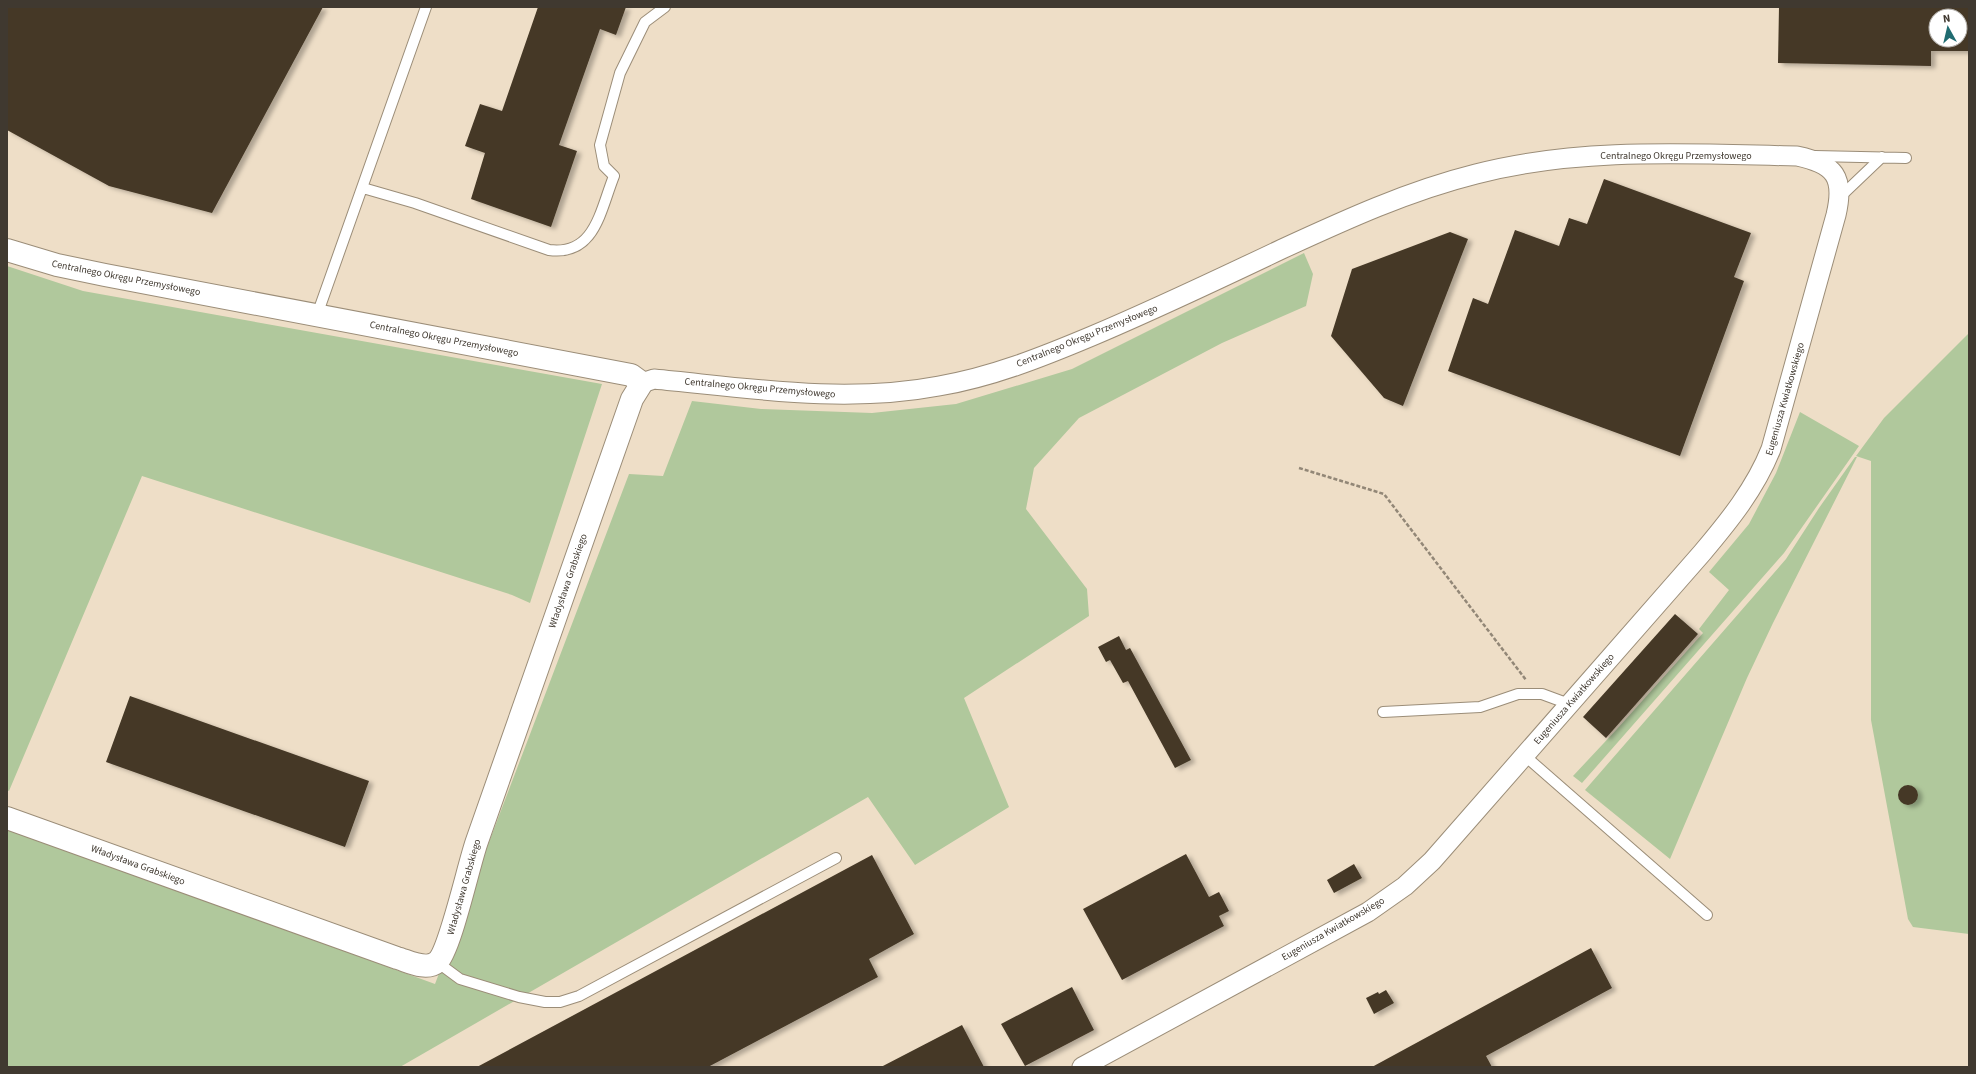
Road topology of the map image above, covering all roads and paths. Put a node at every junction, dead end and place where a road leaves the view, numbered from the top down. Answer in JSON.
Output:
{"nodes":[{"id":1,"x":426,"y":7,"type":"edge"},
{"id":2,"x":665,"y":7,"type":"edge"},
{"id":3,"x":1797,"y":156,"type":"junction"},
{"id":4,"x":1882,"y":157,"type":"junction"},
{"id":5,"x":1906,"y":158,"type":"dead end"},
{"id":6,"x":1821,"y":162,"type":"joint"},
{"id":7,"x":363,"y":188,"type":"junction"},
{"id":8,"x":1840,"y":197,"type":"junction"},
{"id":9,"x":7,"y":250,"type":"edge"},
{"id":10,"x":317,"y":315,"type":"junction"},
{"id":11,"x":642,"y":383,"type":"junction"},
{"id":12,"x":1298,"y":468,"type":"dead end"},
{"id":13,"x":1537,"y":694,"type":"junction"},
{"id":14,"x":1569,"y":704,"type":"junction"},
{"id":15,"x":1383,"y":712,"type":"dead end"},
{"id":16,"x":1524,"y":755,"type":"junction"},
{"id":17,"x":7,"y":818,"type":"edge"},
{"id":18,"x":836,"y":858,"type":"dead end"},
{"id":19,"x":1707,"y":915,"type":"dead end"},
{"id":20,"x":437,"y":962,"type":"junction"},
{"id":21,"x":1082,"y":1067,"type":"edge"}],
"edges":[{"from":1,"to":7,"type":"lane"},
{"from":2,"to":7,"type":"lane"},
{"from":3,"to":4,"type":"lane"},
{"from":3,"to":6,"type":"street","name":"Centralnego Okręgu Przemysłowego"},
{"from":3,"to":11,"type":"street","name":"Centralnego Okręgu Przemysłowego"},
{"from":4,"to":5,"type":"lane"},
{"from":4,"to":8,"type":"lane"},
{"from":6,"to":8,"type":"street","name":"Eugeniusza Kwiatkowskiego"},
{"from":7,"to":10,"type":"lane"},
{"from":8,"to":14,"type":"street","name":"Eugeniusza Kwiatkowskiego"},
{"from":9,"to":10,"type":"street","name":"Centralnego Okręgu Przemysłowego"},
{"from":10,"to":11,"type":"street","name":"Centralnego Okręgu Przemysłowego"},
{"from":11,"to":20,"type":"street","name":"Władysława Grabskiego"},
{"from":12,"to":13,"type":"path"},
{"from":13,"to":14,"type":"lane"},
{"from":13,"to":15,"type":"lane"},
{"from":14,"to":16,"type":"street","name":"Eugeniusza Kwiatkowskiego"},
{"from":16,"to":19,"type":"lane"},
{"from":16,"to":21,"type":"street","name":"Eugeniusza Kwiatkowskiego"},
{"from":17,"to":20,"type":"street","name":"Władysława Grabskiego"},
{"from":18,"to":20,"type":"lane"}]}
